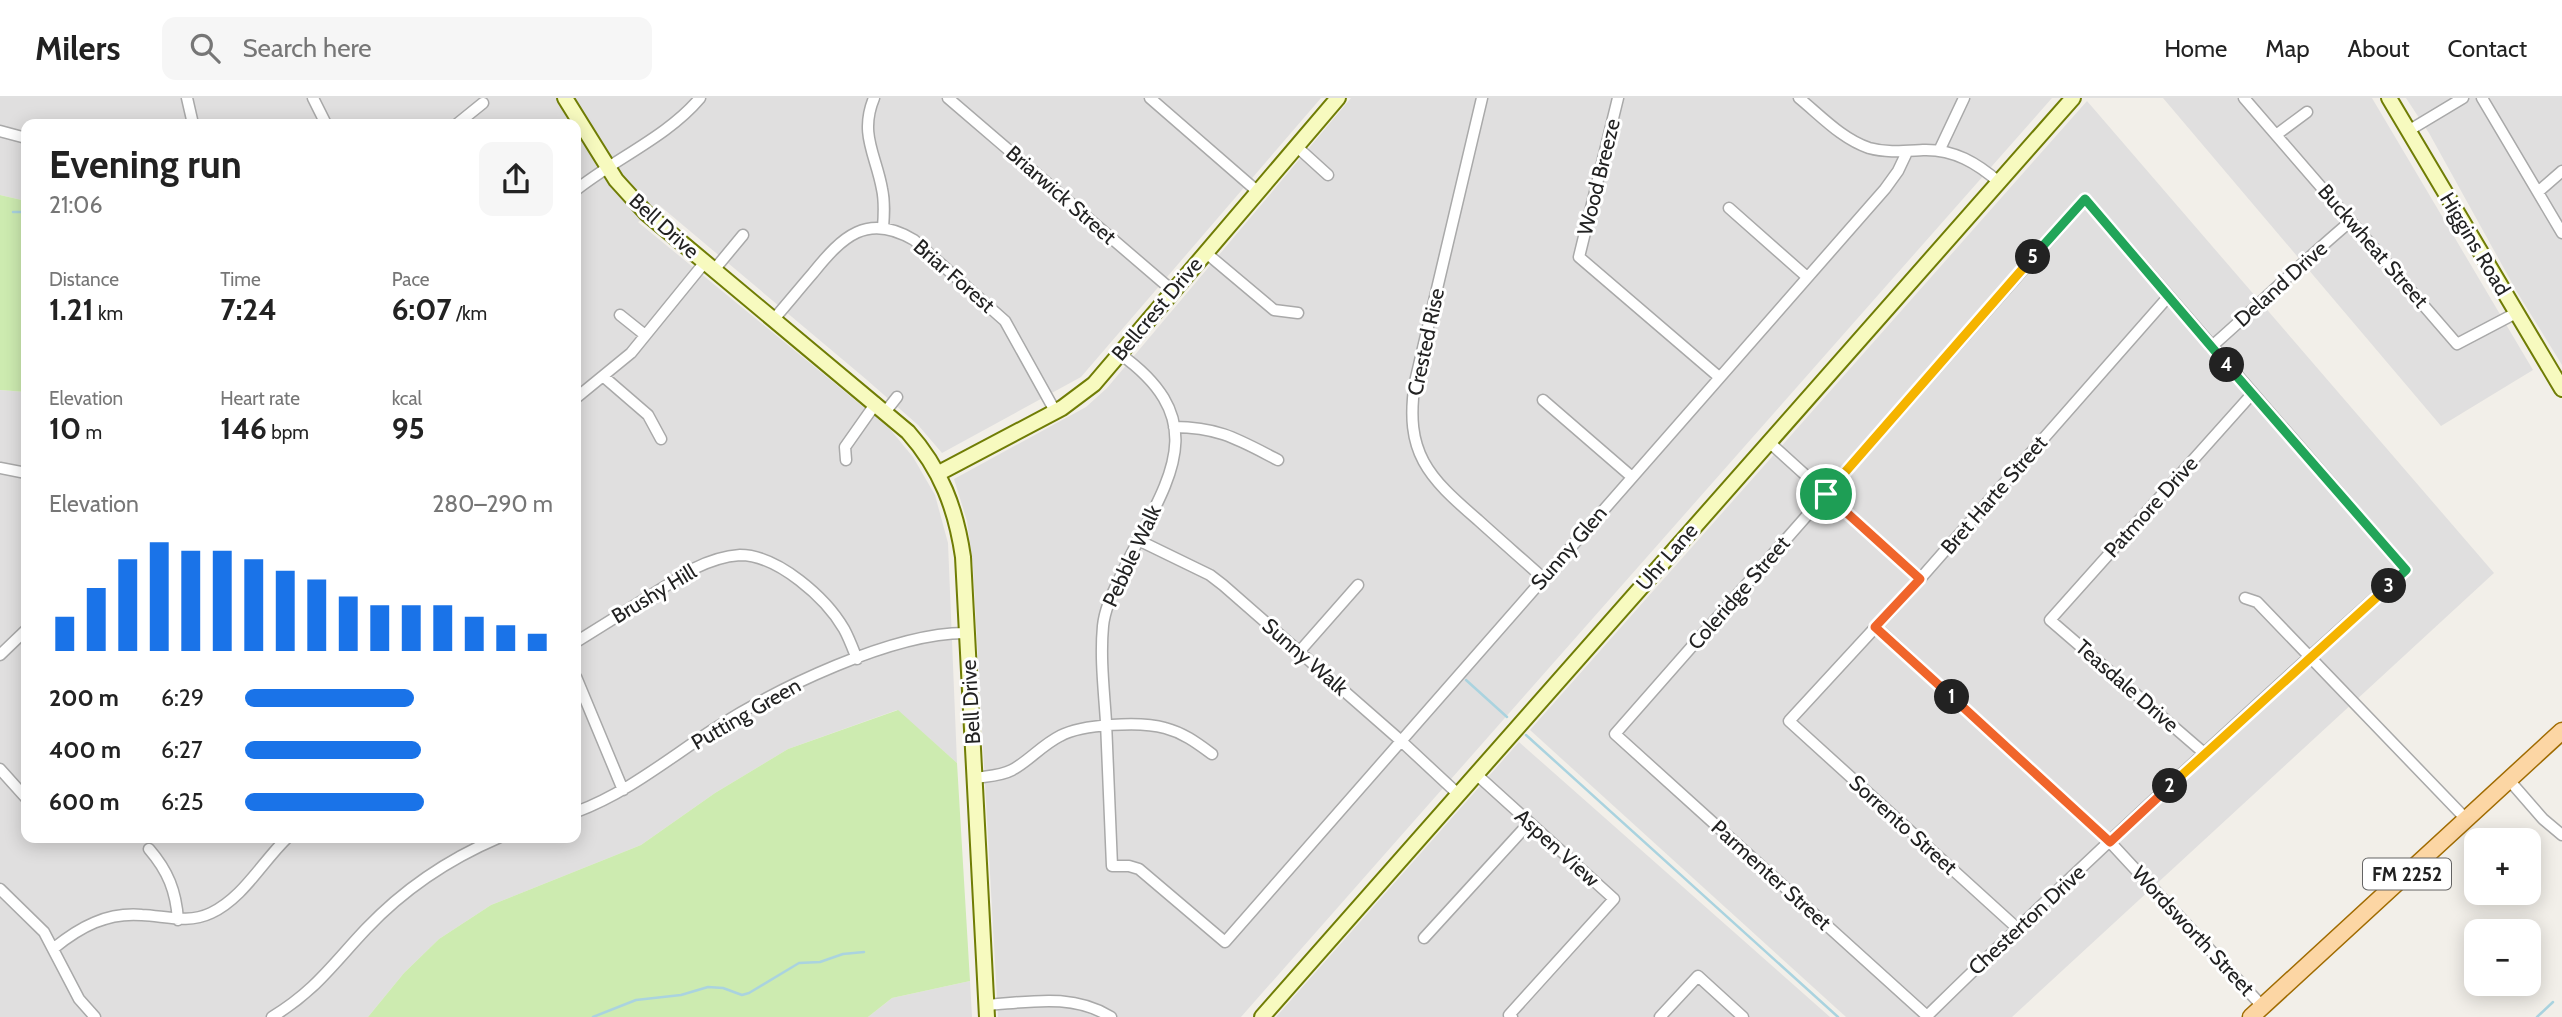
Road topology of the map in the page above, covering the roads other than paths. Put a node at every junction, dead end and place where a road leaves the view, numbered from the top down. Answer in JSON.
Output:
{"nodes":[{"id":1,"x":187,"y":98,"type":"edge"},
{"id":2,"x":313,"y":98,"type":"edge"},
{"id":3,"x":565,"y":98,"type":"edge"},
{"id":4,"x":700,"y":98,"type":"edge"},
{"id":5,"x":874,"y":98,"type":"edge"},
{"id":6,"x":948,"y":98,"type":"edge"},
{"id":7,"x":1150,"y":98,"type":"edge"},
{"id":8,"x":1338,"y":98,"type":"edge"},
{"id":9,"x":1618,"y":98,"type":"edge"},
{"id":10,"x":1800,"y":98,"type":"edge"},
{"id":11,"x":1964,"y":98,"type":"edge"},
{"id":12,"x":2073,"y":98,"type":"edge"},
{"id":13,"x":2244,"y":98,"type":"edge"},
{"id":14,"x":2389,"y":98,"type":"edge"},
{"id":15,"x":2463,"y":98,"type":"edge"},
{"id":16,"x":2482,"y":98,"type":"edge"},
{"id":17,"x":1482,"y":99,"type":"edge"},
{"id":18,"x":483,"y":103,"type":"dead end"},
{"id":19,"x":2307,"y":112,"type":"dead end"},
{"id":20,"x":192,"y":119,"type":"edge"},
{"id":21,"x":324,"y":119,"type":"edge"},
{"id":22,"x":463,"y":119,"type":"edge"},
{"id":23,"x":578,"y":119,"type":"edge"},
{"id":24,"x":581,"y":124,"type":"edge"},
{"id":25,"x":0,"y":131,"type":"edge"},
{"id":26,"x":2408,"y":131,"type":"junction"},
{"id":27,"x":2276,"y":135,"type":"junction"},
{"id":28,"x":21,"y":137,"type":"edge"},
{"id":29,"x":1296,"y":146,"type":"junction"},
{"id":30,"x":1939,"y":151,"type":"junction"},
{"id":31,"x":1907,"y":152,"type":"junction"},
{"id":32,"x":607,"y":166,"type":"junction"},
{"id":33,"x":2562,"y":171,"type":"edge"},
{"id":34,"x":1328,"y":175,"type":"dead end"},
{"id":35,"x":2000,"y":183,"type":"junction"},
{"id":36,"x":581,"y":186,"type":"edge"},
{"id":37,"x":1257,"y":191,"type":"junction"},
{"id":38,"x":2538,"y":192,"type":"junction"},
{"id":39,"x":1729,"y":208,"type":"dead end"},
{"id":40,"x":2351,"y":221,"type":"junction"},
{"id":41,"x":883,"y":228,"type":"junction"},
{"id":42,"x":2562,"y":233,"type":"edge"},
{"id":43,"x":743,"y":235,"type":"dead end"},
{"id":44,"x":1205,"y":252,"type":"junction"},
{"id":45,"x":710,"y":266,"type":"junction"},
{"id":46,"x":1807,"y":277,"type":"junction"},
{"id":47,"x":1173,"y":291,"type":"junction"},
{"id":48,"x":2168,"y":297,"type":"junction"},
{"id":49,"x":1298,"y":313,"type":"dead end"},
{"id":50,"x":2516,"y":313,"type":"junction"},
{"id":51,"x":620,"y":315,"type":"dead end"},
{"id":52,"x":774,"y":319,"type":"junction"},
{"id":53,"x":645,"y":335,"type":"junction"},
{"id":54,"x":2211,"y":346,"type":"junction"},
{"id":55,"x":1120,"y":354,"type":"junction"},
{"id":56,"x":604,"y":377,"type":"junction"},
{"id":57,"x":1719,"y":377,"type":"junction"},
{"id":58,"x":2562,"y":389,"type":"edge"},
{"id":59,"x":581,"y":394,"type":"edge"},
{"id":60,"x":2252,"y":394,"type":"junction"},
{"id":61,"x":897,"y":397,"type":"dead end"},
{"id":62,"x":1543,"y":400,"type":"dead end"},
{"id":63,"x":881,"y":407,"type":"junction"},
{"id":64,"x":1055,"y":411,"type":"junction"},
{"id":65,"x":1174,"y":427,"type":"junction"},
{"id":66,"x":661,"y":439,"type":"dead end"},
{"id":67,"x":1769,"y":442,"type":"junction"},
{"id":68,"x":846,"y":460,"type":"dead end"},
{"id":69,"x":1278,"y":460,"type":"dead end"},
{"id":70,"x":0,"y":468,"type":"edge"},
{"id":71,"x":21,"y":472,"type":"edge"},
{"id":72,"x":939,"y":473,"type":"junction"},
{"id":73,"x":1632,"y":477,"type":"junction"},
{"id":74,"x":1826,"y":494,"type":"junction"},
{"id":75,"x":1138,"y":540,"type":"junction"},
{"id":76,"x":1544,"y":578,"type":"junction"},
{"id":77,"x":1920,"y":579,"type":"junction"},
{"id":78,"x":1357,"y":585,"type":"dead end"},
{"id":79,"x":2245,"y":598,"type":"dead end"},
{"id":80,"x":2050,"y":620,"type":"joint"},
{"id":81,"x":1875,"y":627,"type":"junction"},
{"id":82,"x":967,"y":633,"type":"junction"},
{"id":83,"x":21,"y":635,"type":"edge"},
{"id":84,"x":581,"y":639,"type":"edge"},
{"id":85,"x":1299,"y":652,"type":"junction"},
{"id":86,"x":0,"y":655,"type":"edge"},
{"id":87,"x":2310,"y":656,"type":"junction"},
{"id":88,"x":857,"y":659,"type":"junction"},
{"id":89,"x":581,"y":689,"type":"edge"},
{"id":90,"x":1789,"y":721,"type":"joint"},
{"id":91,"x":1106,"y":726,"type":"junction"},
{"id":92,"x":2562,"y":731,"type":"edge"},
{"id":93,"x":1615,"y":734,"type":"joint"},
{"id":94,"x":1401,"y":740,"type":"junction"},
{"id":95,"x":2204,"y":753,"type":"junction"},
{"id":96,"x":1212,"y":754,"type":"dead end"},
{"id":97,"x":0,"y":769,"type":"edge"},
{"id":98,"x":1476,"y":774,"type":"junction"},
{"id":99,"x":975,"y":778,"type":"junction"},
{"id":100,"x":2509,"y":780,"type":"junction"},
{"id":101,"x":623,"y":790,"type":"junction"},
{"id":102,"x":21,"y":792,"type":"edge"},
{"id":103,"x":1458,"y":794,"type":"junction"},
{"id":104,"x":581,"y":810,"type":"edge"},
{"id":105,"x":2466,"y":819,"type":"junction"},
{"id":106,"x":1529,"y":823,"type":"junction"},
{"id":107,"x":2562,"y":835,"type":"edge"},
{"id":108,"x":2110,"y":842,"type":"junction"},
{"id":109,"x":282,"y":843,"type":"edge"},
{"id":110,"x":487,"y":843,"type":"edge"},
{"id":111,"x":149,"y":849,"type":"dead end"},
{"id":112,"x":0,"y":890,"type":"edge"},
{"id":113,"x":178,"y":920,"type":"junction"},
{"id":114,"x":2017,"y":928,"type":"junction"},
{"id":115,"x":1424,"y":938,"type":"dead end"},
{"id":116,"x":1225,"y":942,"type":"joint"},
{"id":117,"x":54,"y":948,"type":"junction"},
{"id":118,"x":987,"y":1011,"type":"edge"},
{"id":119,"x":2257,"y":1012,"type":"edge"},
{"id":120,"x":1927,"y":1016,"type":"edge"},
{"id":121,"x":95,"y":1017,"type":"edge"},
{"id":122,"x":272,"y":1017,"type":"edge"},
{"id":123,"x":1111,"y":1017,"type":"edge"},
{"id":124,"x":1262,"y":1017,"type":"edge"},
{"id":125,"x":1512,"y":1017,"type":"edge"},
{"id":126,"x":1660,"y":1017,"type":"edge"},
{"id":127,"x":1743,"y":1017,"type":"edge"}],
"edges":[{"from":1,"to":20,"type":"street"},
{"from":2,"to":21,"type":"street"},
{"from":3,"to":23,"type":"street","name":"Bell Drive"},
{"from":4,"to":32,"type":"street"},
{"from":5,"to":41,"type":"street"},
{"from":6,"to":47,"type":"street","name":"Briarwick Street"},
{"from":7,"to":37,"type":"street"},
{"from":8,"to":29,"type":"street","name":"Bellcrest Drive"},
{"from":9,"to":57,"type":"street","name":"Wood Breeze"},
{"from":10,"to":31,"type":"street"},
{"from":11,"to":30,"type":"street"},
{"from":12,"to":35,"type":"street","name":"Uhr Lane"},
{"from":13,"to":27,"type":"street","name":"Buckwheat Street"},
{"from":14,"to":26,"type":"street","name":"Higgins Road"},
{"from":15,"to":26,"type":"street"},
{"from":16,"to":38,"type":"street"},
{"from":17,"to":76,"type":"street","name":"Crested Rise"},
{"from":18,"to":22,"type":"street"},
{"from":19,"to":27,"type":"street"},
{"from":24,"to":32,"type":"street","name":"Bell Drive"},
{"from":25,"to":28,"type":"street"},
{"from":26,"to":50,"type":"street","name":"Higgins Road"},
{"from":27,"to":40,"type":"street","name":"Buckwheat Street"},
{"from":29,"to":34,"type":"street"},
{"from":29,"to":37,"type":"street","name":"Bellcrest Drive"},
{"from":30,"to":31,"type":"street"},
{"from":30,"to":35,"type":"street"},
{"from":31,"to":46,"type":"street","name":"Sunny Glen"},
{"from":32,"to":36,"type":"street"},
{"from":32,"to":45,"type":"street","name":"Bell Drive"},
{"from":33,"to":38,"type":"street"},
{"from":35,"to":67,"type":"street","name":"Uhr Lane"},
{"from":37,"to":44,"type":"street","name":"Bellcrest Drive"},
{"from":38,"to":42,"type":"street"},
{"from":39,"to":46,"type":"street"},
{"from":40,"to":50,"type":"street","name":"Buckwheat Street"},
{"from":40,"to":54,"type":"street","name":"Deland Drive"},
{"from":41,"to":52,"type":"street"},
{"from":41,"to":64,"type":"street","name":"Briar Forest"},
{"from":43,"to":45,"type":"street"},
{"from":44,"to":47,"type":"street","name":"Bellcrest Drive"},
{"from":44,"to":49,"type":"street"},
{"from":45,"to":52,"type":"street","name":"Bell Drive"},
{"from":45,"to":53,"type":"street"},
{"from":46,"to":57,"type":"street","name":"Sunny Glen"},
{"from":47,"to":55,"type":"street","name":"Bellcrest Drive"},
{"from":48,"to":54,"type":"street"},
{"from":48,"to":74,"type":"street","name":"Coleridge Street"},
{"from":48,"to":77,"type":"street","name":"Bret Harte Street"},
{"from":50,"to":58,"type":"street","name":"Higgins Road"},
{"from":51,"to":53,"type":"street"},
{"from":52,"to":63,"type":"street","name":"Bell Drive"},
{"from":53,"to":56,"type":"street"},
{"from":54,"to":60,"type":"street"},
{"from":55,"to":64,"type":"street","name":"Bellcrest Drive"},
{"from":55,"to":65,"type":"street","name":"Pebble Walk"},
{"from":56,"to":59,"type":"street"},
{"from":56,"to":66,"type":"street"},
{"from":57,"to":73,"type":"street","name":"Sunny Glen"},
{"from":60,"to":80,"type":"street","name":"Patmore Drive"},
{"from":60,"to":87,"type":"street","name":"Chesterton Drive"},
{"from":61,"to":63,"type":"street"},
{"from":62,"to":73,"type":"street"},
{"from":63,"to":68,"type":"street"},
{"from":63,"to":72,"type":"street","name":"Bell Drive"},
{"from":64,"to":72,"type":"street","name":"Bellcrest Drive"},
{"from":65,"to":69,"type":"street"},
{"from":65,"to":75,"type":"street","name":"Pebble Walk"},
{"from":67,"to":74,"type":"street"},
{"from":67,"to":98,"type":"street","name":"Uhr Lane"},
{"from":70,"to":71,"type":"street"},
{"from":72,"to":82,"type":"street","name":"Bell Drive"},
{"from":73,"to":76,"type":"street","name":"Sunny Glen"},
{"from":74,"to":77,"type":"street"},
{"from":74,"to":93,"type":"street","name":"Coleridge Street"},
{"from":75,"to":85,"type":"street","name":"Sunny Walk"},
{"from":75,"to":91,"type":"street","name":"Pebble Walk"},
{"from":76,"to":94,"type":"street","name":"Sunny Glen"},
{"from":77,"to":81,"type":"street","name":"Bret Harte Street"},
{"from":78,"to":85,"type":"street"},
{"from":79,"to":87,"type":"street"},
{"from":80,"to":95,"type":"street","name":"Teasdale Drive"},
{"from":81,"to":90,"type":"street","name":"Bret Harte Street"},
{"from":81,"to":108,"type":"street","name":"Wordsworth Street"},
{"from":82,"to":88,"type":"street","name":"Putting Green"},
{"from":82,"to":99,"type":"street","name":"Bell Drive"},
{"from":83,"to":86,"type":"street"},
{"from":84,"to":88,"type":"street","name":"Brushy Hill"},
{"from":85,"to":94,"type":"street","name":"Sunny Walk"},
{"from":87,"to":95,"type":"street","name":"Chesterton Drive"},
{"from":87,"to":105,"type":"street"},
{"from":88,"to":101,"type":"street","name":"Putting Green"},
{"from":89,"to":101,"type":"street"},
{"from":90,"to":114,"type":"street","name":"Sorrento Street"},
{"from":91,"to":96,"type":"street"},
{"from":91,"to":99,"type":"street"},
{"from":91,"to":116,"type":"street","name":"Pebble Walk"},
{"from":92,"to":100,"type":"main road","number":"FM 2252"},
{"from":93,"to":120,"type":"street","name":"Parmenter Street"},
{"from":94,"to":103,"type":"street","name":"Sunny Walk"},
{"from":94,"to":116,"type":"street","name":"Sunny Glen"},
{"from":95,"to":108,"type":"street","name":"Chesterton Drive"},
{"from":97,"to":102,"type":"street"},
{"from":98,"to":103,"type":"street","name":"Uhr Lane"},
{"from":98,"to":106,"type":"street","name":"Aspen View"},
{"from":99,"to":118,"type":"street","name":"Bell Drive"},
{"from":100,"to":105,"type":"main road","number":"FM 2252"},
{"from":100,"to":107,"type":"street"},
{"from":101,"to":104,"type":"street","name":"Putting Green"},
{"from":103,"to":124,"type":"street","name":"Uhr Lane"},
{"from":105,"to":119,"type":"main road","number":"FM 2252"},
{"from":106,"to":115,"type":"street"},
{"from":106,"to":125,"type":"street","name":"Aspen View"},
{"from":108,"to":114,"type":"street","name":"Chesterton Drive"},
{"from":108,"to":119,"type":"street","name":"Wordsworth Street"},
{"from":109,"to":113,"type":"street"},
{"from":110,"to":122,"type":"street"},
{"from":111,"to":113,"type":"street"},
{"from":112,"to":117,"type":"street"},
{"from":113,"to":117,"type":"street"},
{"from":114,"to":120,"type":"street","name":"Chesterton Drive"},
{"from":117,"to":121,"type":"street"},
{"from":118,"to":123,"type":"street"},
{"from":126,"to":127,"type":"street"}]}
